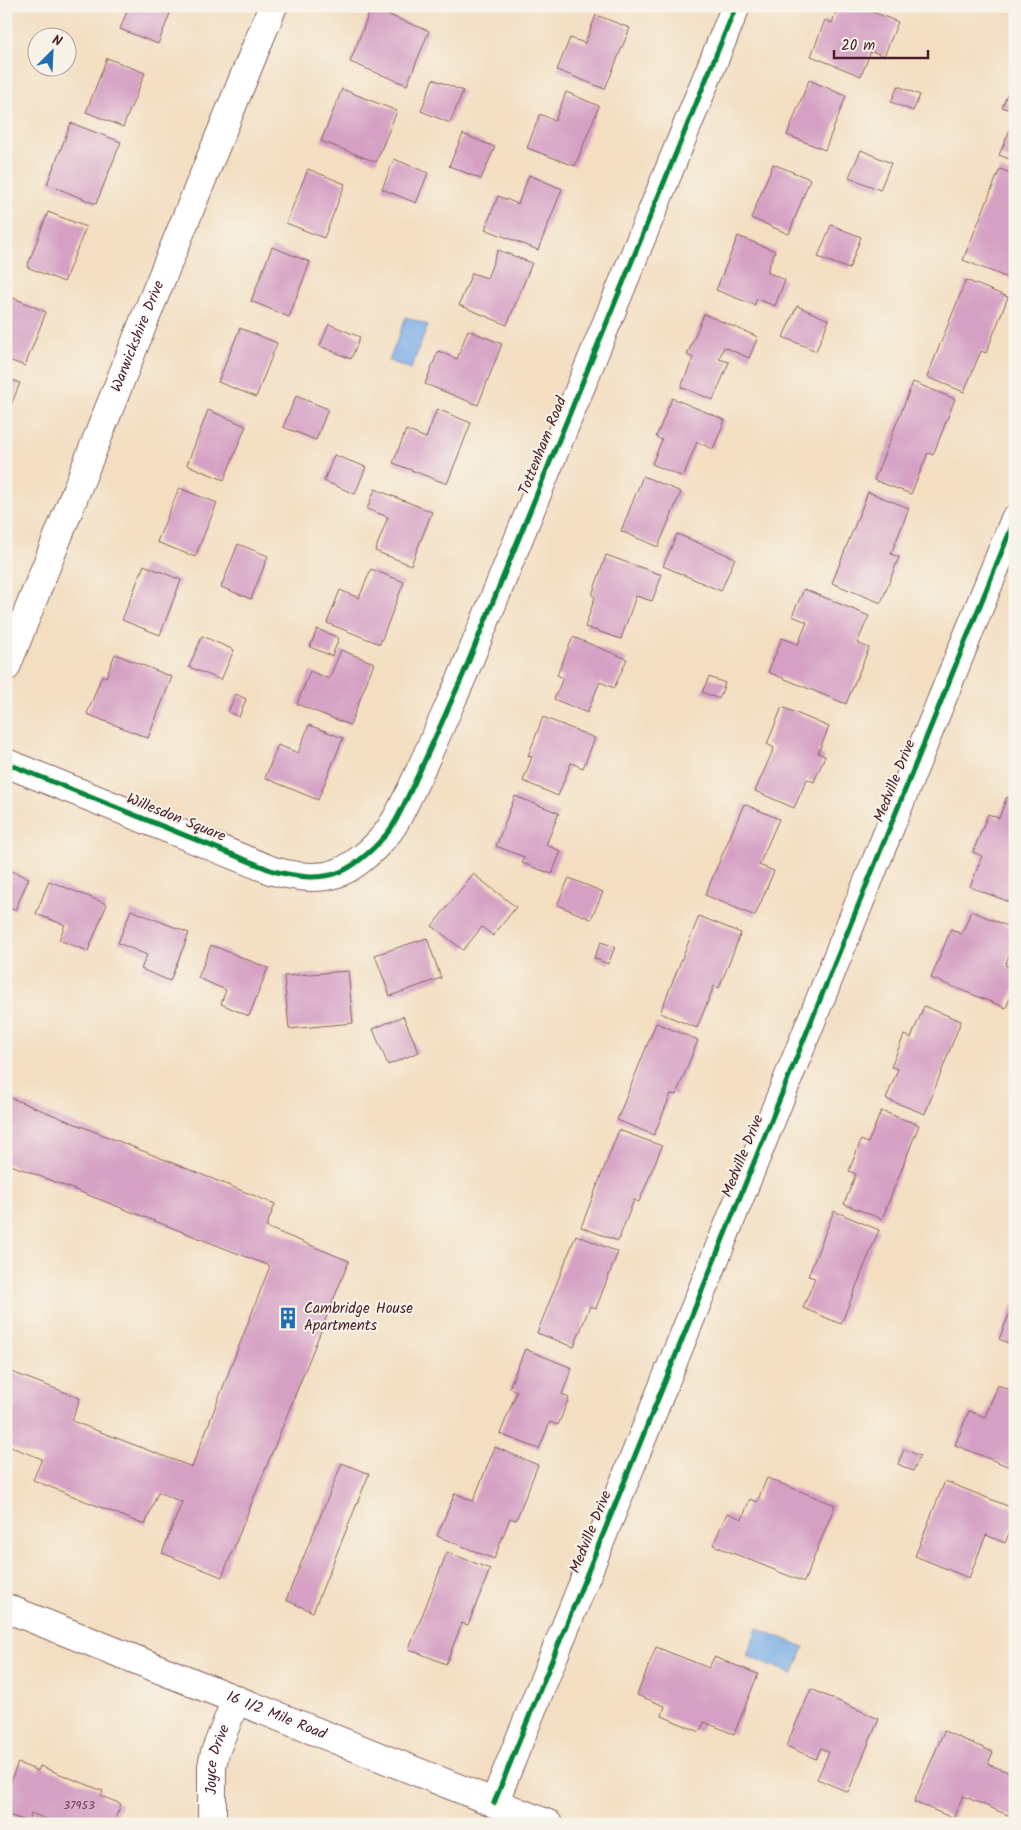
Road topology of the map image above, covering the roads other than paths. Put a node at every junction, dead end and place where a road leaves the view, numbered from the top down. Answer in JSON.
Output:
{"nodes":[{"id":1,"x":273,"y":6,"type":"edge"},
{"id":2,"x":736,"y":6,"type":"edge"},
{"id":3,"x":1015,"y":519,"type":"edge"},
{"id":4,"x":6,"y":667,"type":"edge"},
{"id":5,"x":6,"y":763,"type":"edge"},
{"id":6,"x":340,"y":872,"type":"joint"},
{"id":7,"x":6,"y":1608,"type":"edge"},
{"id":8,"x":236,"y":1700,"type":"junction"},
{"id":9,"x":494,"y":1803,"type":"junction"},
{"id":10,"x":212,"y":1824,"type":"edge"},
{"id":11,"x":548,"y":1824,"type":"edge"}],
"edges":[{"from":1,"to":4,"type":"street","name":"Warwickshire Drive"},
{"from":2,"to":6,"type":"street","name":"Tottenham Road"},
{"from":3,"to":9,"type":"street","name":"Medville Drive"},
{"from":5,"to":6,"type":"street","name":"Willesdon Square"},
{"from":7,"to":8,"type":"street","name":"16 1/2 Mile Road"},
{"from":8,"to":9,"type":"street","name":"16 1/2 Mile Road"},
{"from":8,"to":10,"type":"street","name":"Joyce Drive"},
{"from":9,"to":11,"type":"street","name":"16 1/2 Mile Road"}]}
